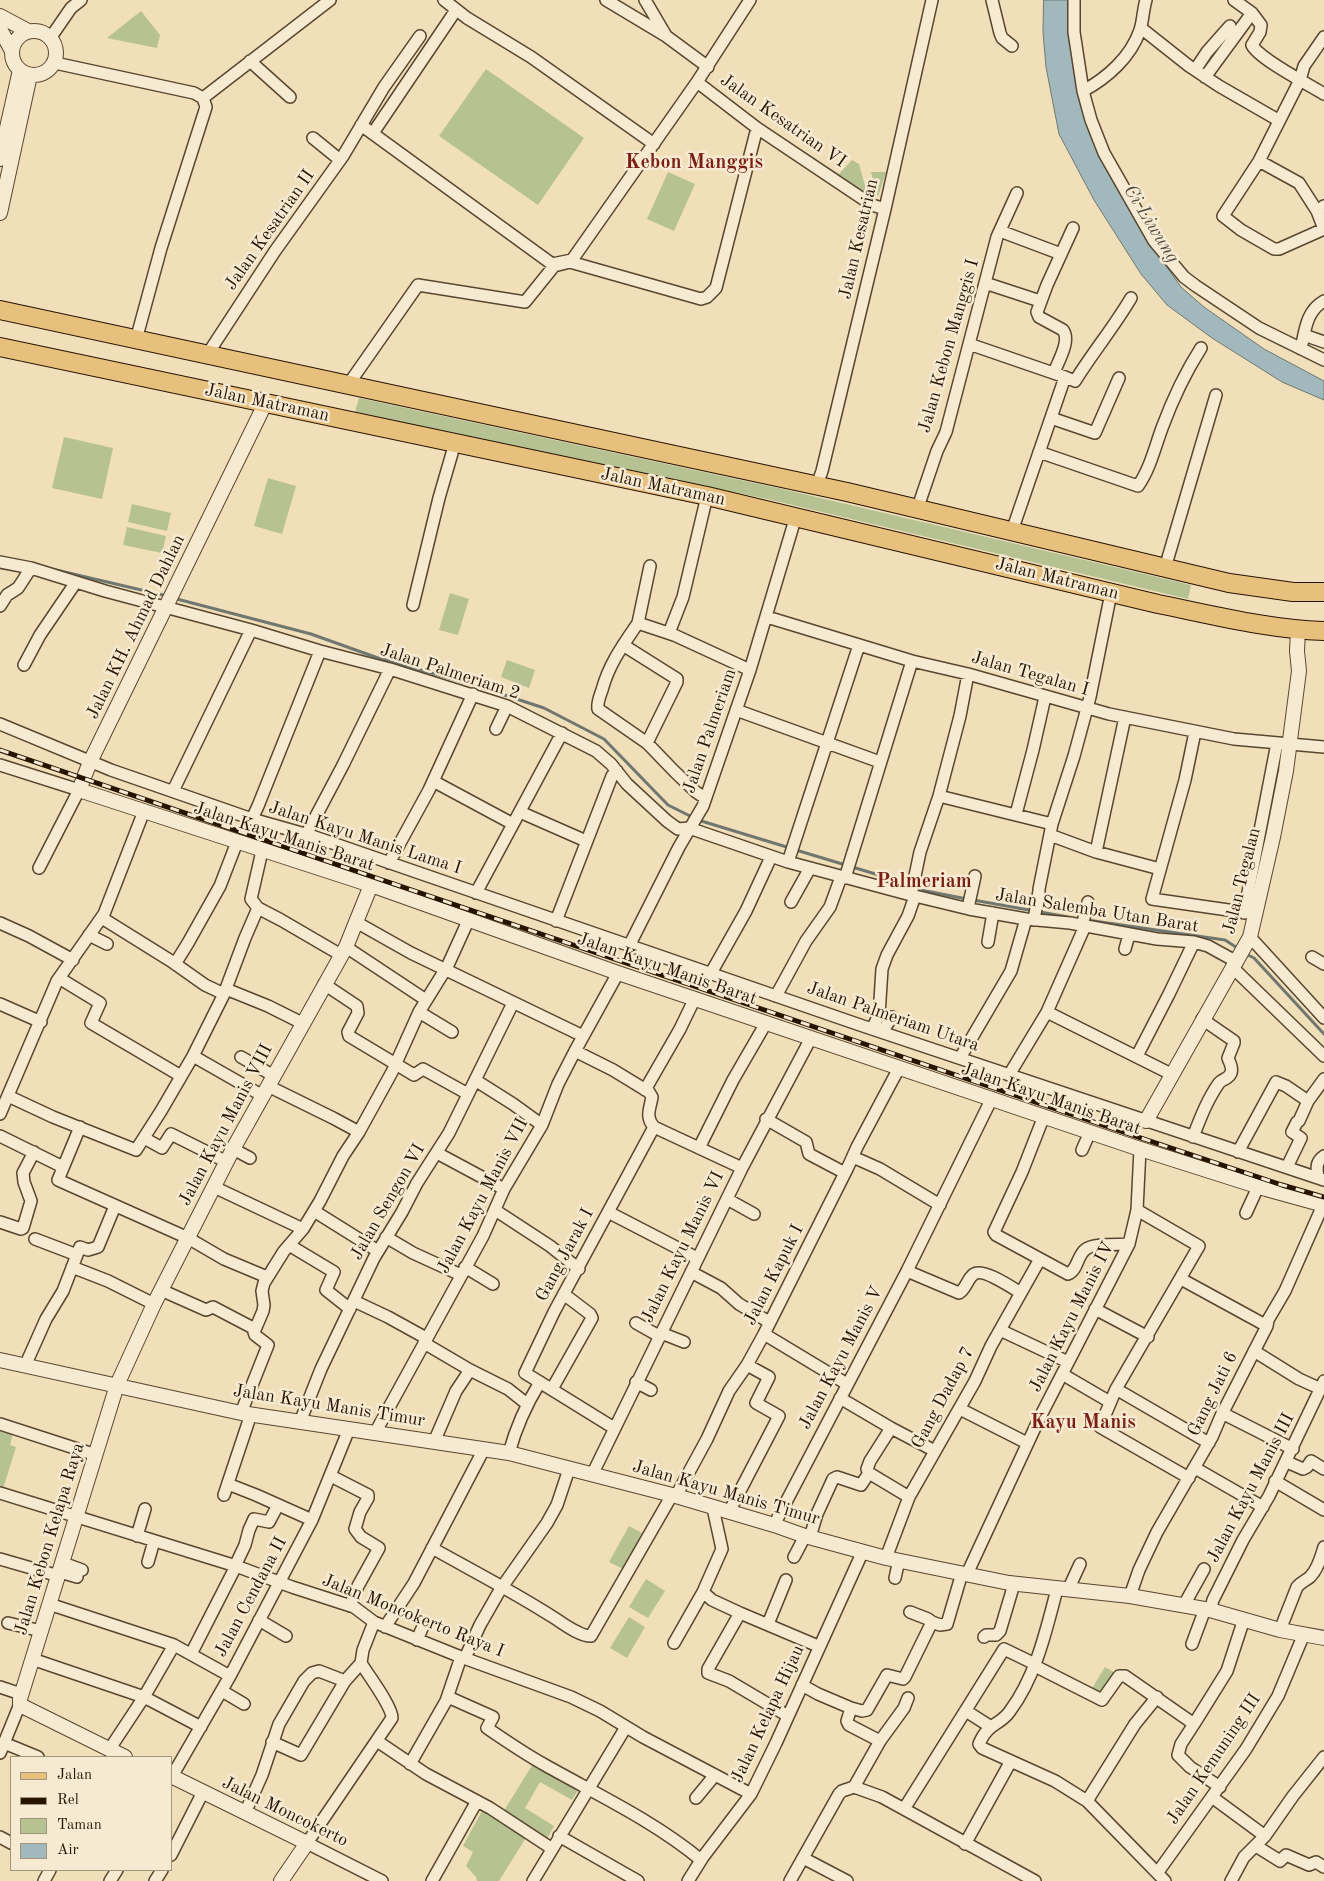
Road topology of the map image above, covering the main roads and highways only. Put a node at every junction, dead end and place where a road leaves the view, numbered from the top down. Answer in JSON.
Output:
{"nodes":[{"id":1,"x":0,"y":310,"type":"edge"},
{"id":2,"x":0,"y":347,"type":"edge"},
{"id":3,"x":1324,"y":592,"type":"edge"},
{"id":4,"x":1324,"y":631,"type":"edge"}],
"edges":[{"from":1,"to":3,"type":"main road","name":"Jalan Matraman"},
{"from":2,"to":4,"type":"main road","name":"Jalan Matraman"}]}
